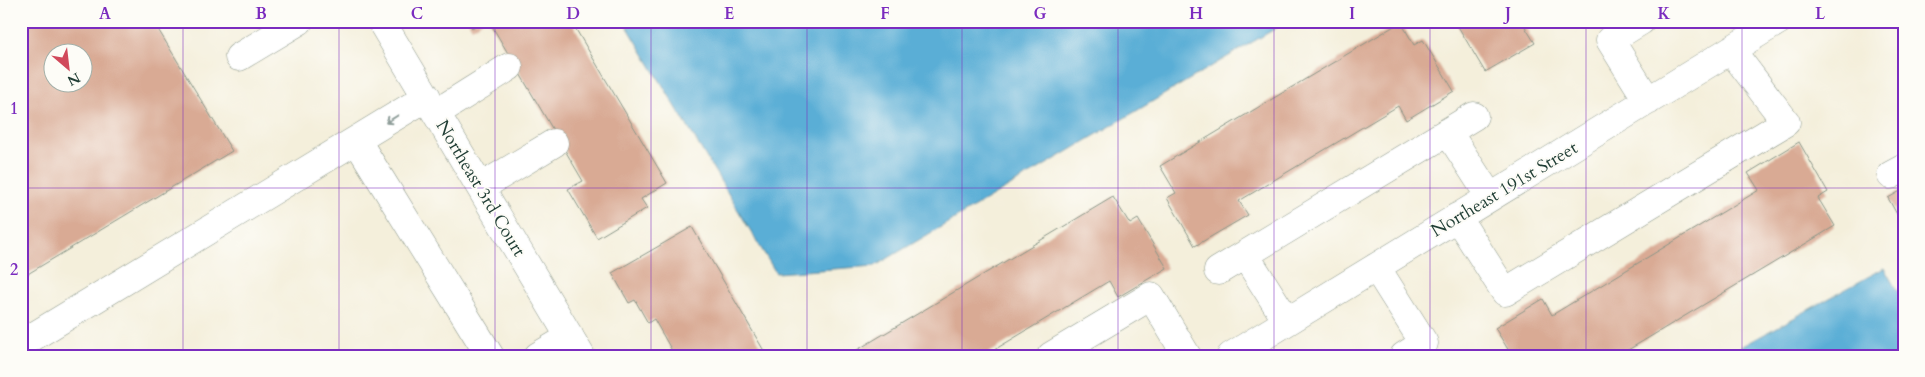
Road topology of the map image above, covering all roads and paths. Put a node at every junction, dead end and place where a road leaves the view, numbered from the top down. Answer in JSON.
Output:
{"nodes":[{"id":1,"x":298,"y":21,"type":"edge"},
{"id":2,"x":381,"y":21,"type":"edge"},
{"id":3,"x":1641,"y":21,"type":"edge"},
{"id":4,"x":1778,"y":21,"type":"edge"},
{"id":5,"x":1750,"y":28,"type":"edge"},
{"id":6,"x":1731,"y":50,"type":"junction"},
{"id":7,"x":239,"y":58,"type":"dead end"},
{"id":8,"x":509,"y":67,"type":"dead end"},
{"id":9,"x":1648,"y":101,"type":"junction"},
{"id":10,"x":432,"y":105,"type":"junction"},
{"id":11,"x":1474,"y":116,"type":"dead end"},
{"id":12,"x":1448,"y":132,"type":"junction"},
{"id":13,"x":357,"y":141,"type":"junction"},
{"id":14,"x":554,"y":144,"type":"dead end"},
{"id":15,"x":481,"y":187,"type":"junction"},
{"id":16,"x":1490,"y":197,"type":"junction"},
{"id":17,"x":1457,"y":217,"type":"junction"},
{"id":18,"x":1245,"y":255,"type":"junction"},
{"id":19,"x":1376,"y":267,"type":"junction"},
{"id":20,"x":1218,"y":272,"type":"dead end"},
{"id":21,"x":1287,"y":321,"type":"junction"},
{"id":22,"x":21,"y":344,"type":"edge"},
{"id":23,"x":576,"y":346,"type":"edge"},
{"id":24,"x":490,"y":356,"type":"edge"},
{"id":25,"x":538,"y":356,"type":"edge"},
{"id":26,"x":1051,"y":356,"type":"edge"},
{"id":27,"x":1187,"y":356,"type":"edge"},
{"id":28,"x":1230,"y":356,"type":"edge"},
{"id":29,"x":1404,"y":356,"type":"edge"}],
"edges":[{"from":1,"to":7,"type":"street"},
{"from":2,"to":10,"type":"street","name":"Northeast 3rd Court"},
{"from":3,"to":9,"type":"street"},
{"from":4,"to":5,"type":"street","name":"Northeast 191st Street"},
{"from":5,"to":6,"type":"street","name":"Northeast 191st Street"},
{"from":6,"to":9,"type":"street","name":"Northeast 191st Street"},
{"from":6,"to":17,"type":"street"},
{"from":8,"to":10,"type":"street"},
{"from":9,"to":16,"type":"street","name":"Northeast 191st Street"},
{"from":10,"to":13,"type":"street","one_way":true},
{"from":10,"to":15,"type":"street","name":"Northeast 3rd Court"},
{"from":11,"to":12,"type":"street"},
{"from":12,"to":16,"type":"street"},
{"from":12,"to":18,"type":"street"},
{"from":13,"to":22,"type":"street"},
{"from":13,"to":24,"type":"street"},
{"from":14,"to":15,"type":"street"},
{"from":15,"to":23,"type":"street","name":"Northeast 3rd Court"},
{"from":16,"to":17,"type":"street","name":"Northeast 191st Street"},
{"from":17,"to":19,"type":"street","name":"Northeast 191st Street"},
{"from":18,"to":20,"type":"street"},
{"from":18,"to":21,"type":"street"},
{"from":19,"to":21,"type":"street","name":"Northeast 191st Street"},
{"from":19,"to":29,"type":"street"},
{"from":21,"to":28,"type":"street","name":"Northeast 191st Street"},
{"from":23,"to":25,"type":"street"},
{"from":26,"to":27,"type":"street"}]}
